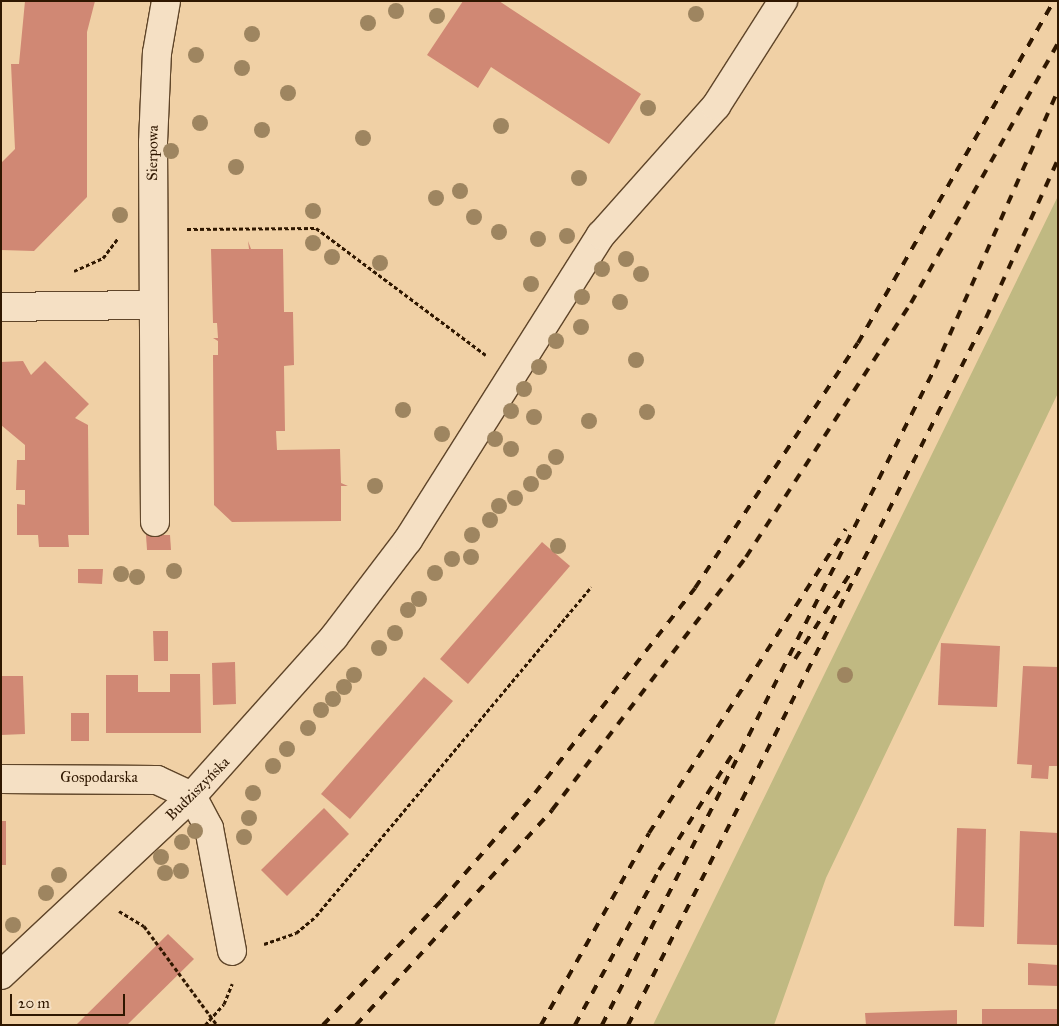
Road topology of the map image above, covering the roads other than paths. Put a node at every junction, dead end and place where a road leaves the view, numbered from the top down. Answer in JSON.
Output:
{"nodes":[{"id":1,"x":166,"y":1,"type":"edge"},
{"id":2,"x":783,"y":1,"type":"edge"},
{"id":3,"x":152,"y":305,"type":"junction"},
{"id":4,"x":1,"y":307,"type":"edge"},
{"id":5,"x":155,"y":522,"type":"dead end"},
{"id":6,"x":1,"y":779,"type":"edge"},
{"id":7,"x":192,"y":796,"type":"junction"},
{"id":8,"x":232,"y":951,"type":"road end"},
{"id":9,"x":1,"y":974,"type":"edge"}],
"edges":[{"from":1,"to":3,"type":"street","name":"Sierpowa"},
{"from":2,"to":7,"type":"street","name":"Budziszyńska"},
{"from":3,"to":4,"type":"street"},
{"from":3,"to":5,"type":"street","name":"Sierpowa"},
{"from":6,"to":7,"type":"street","name":"Gospodarska"},
{"from":7,"to":8,"type":"street"},
{"from":7,"to":9,"type":"street","name":"Budziszyńska"}]}
